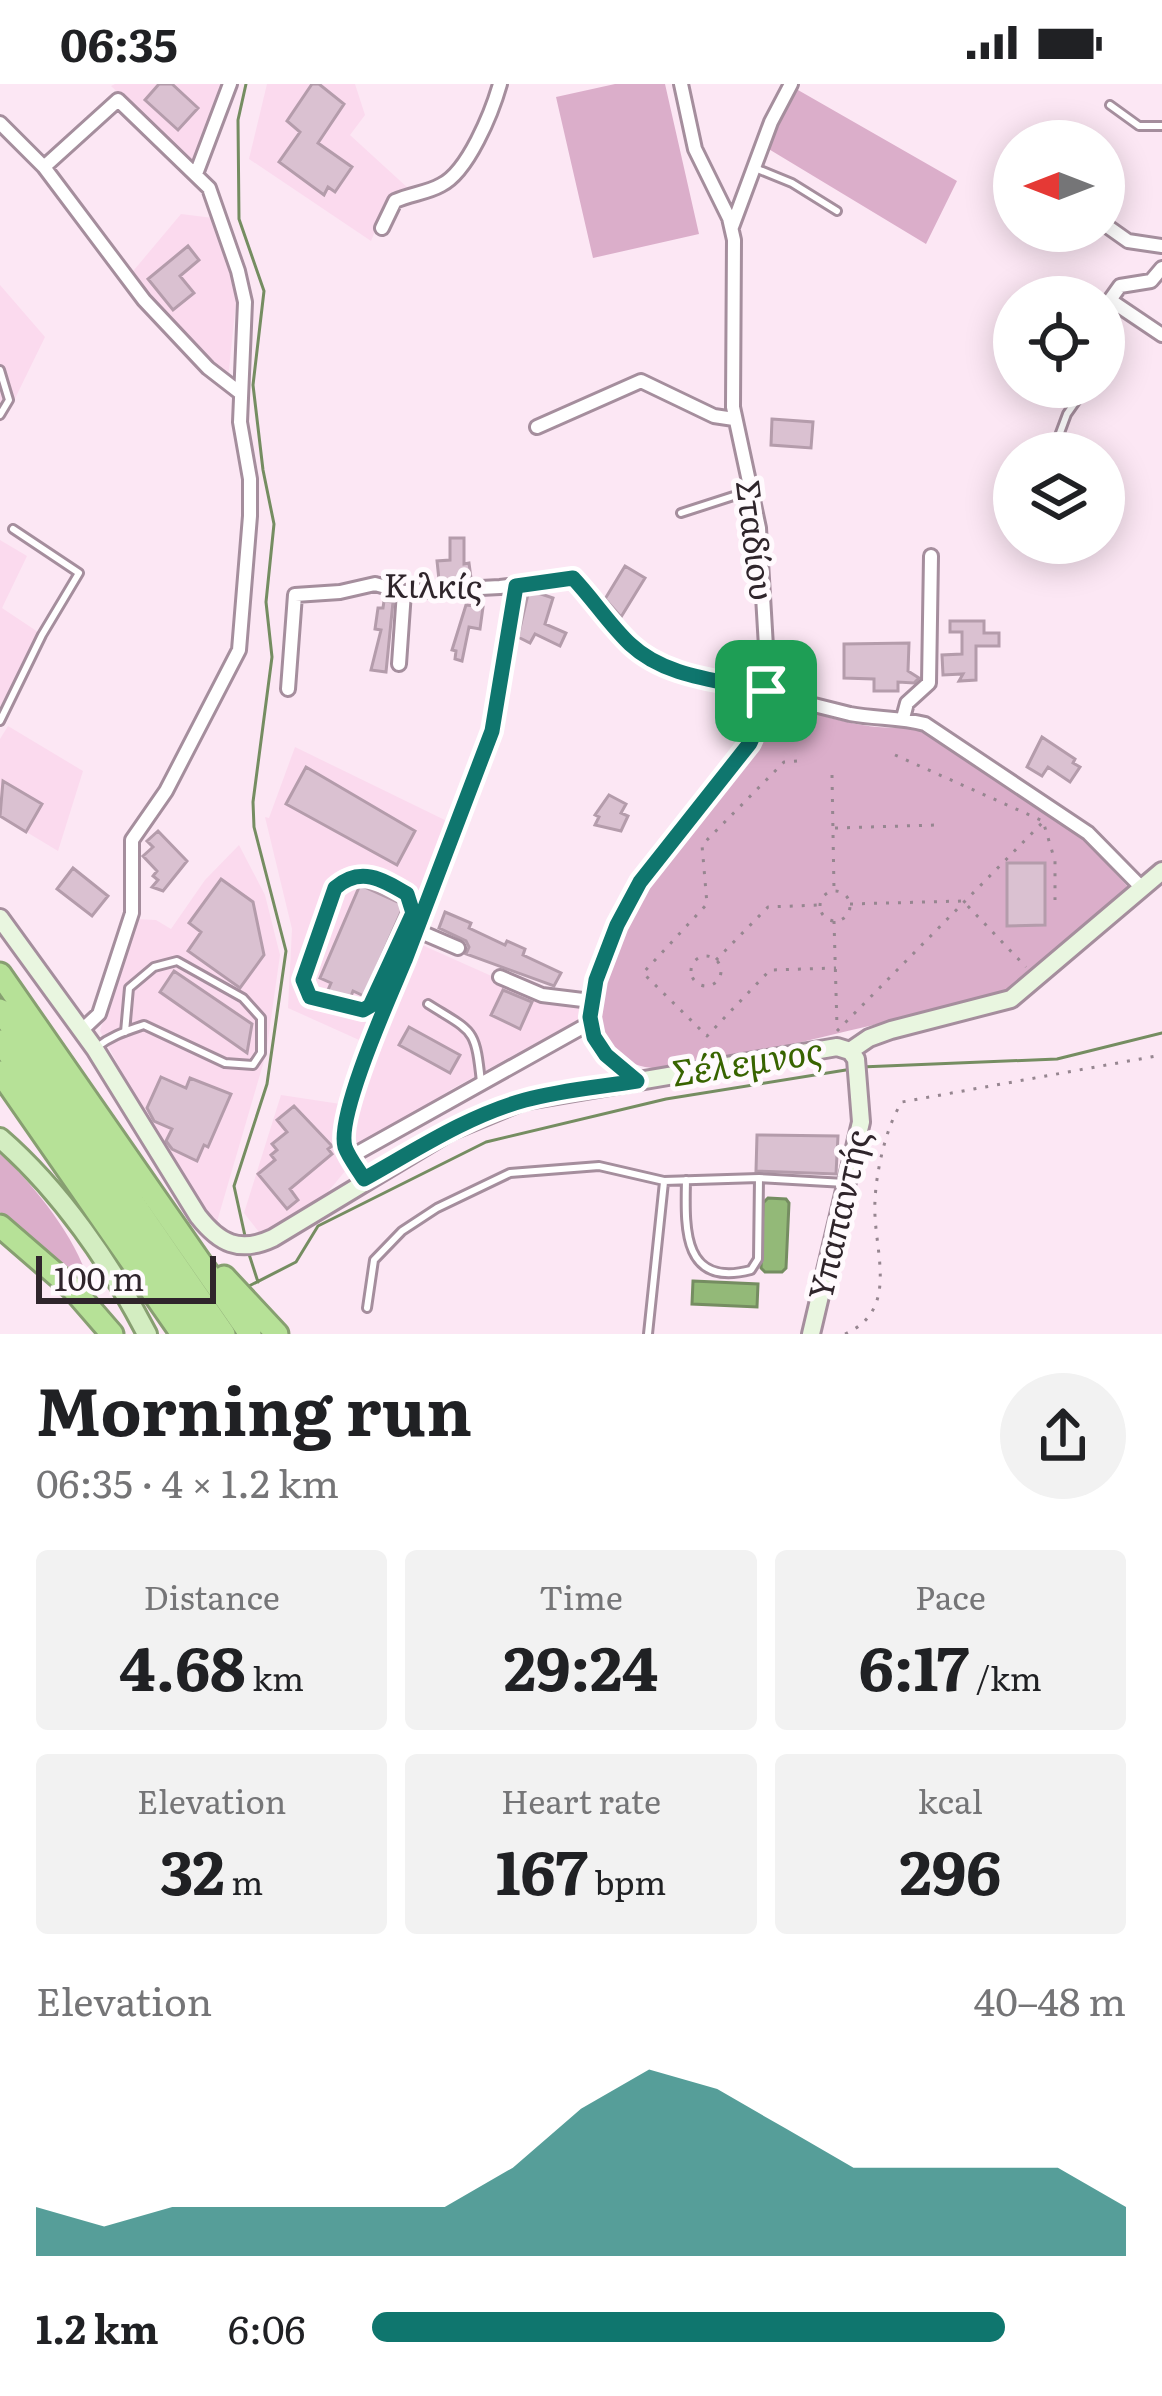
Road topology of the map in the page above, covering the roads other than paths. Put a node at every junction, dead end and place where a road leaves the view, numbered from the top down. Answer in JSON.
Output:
{"nodes":[{"id":1,"x":230,"y":84,"type":"edge"},
{"id":2,"x":500,"y":84,"type":"edge"},
{"id":3,"x":681,"y":84,"type":"edge"},
{"id":4,"x":790,"y":84,"type":"edge"},
{"id":5,"x":1110,"y":105,"type":"dead end"},
{"id":6,"x":0,"y":123,"type":"edge"},
{"id":7,"x":1162,"y":126,"type":"edge"},
{"id":8,"x":44,"y":167,"type":"junction"},
{"id":9,"x":755,"y":168,"type":"junction"},
{"id":10,"x":196,"y":174,"type":"junction"},
{"id":11,"x":837,"y":211,"type":"dead end"},
{"id":12,"x":732,"y":226,"type":"junction"},
{"id":13,"x":382,"y":228,"type":"dead end"},
{"id":14,"x":1125,"y":239,"type":"edge"},
{"id":15,"x":1162,"y":246,"type":"edge"},
{"id":16,"x":1162,"y":268,"type":"edge"},
{"id":17,"x":1125,"y":285,"type":"edge"},
{"id":18,"x":1125,"y":311,"type":"edge"},
{"id":19,"x":1162,"y":334,"type":"edge"},
{"id":20,"x":0,"y":370,"type":"edge"},
{"id":21,"x":239,"y":392,"type":"junction"},
{"id":22,"x":0,"y":415,"type":"edge"},
{"id":23,"x":734,"y":419,"type":"junction"},
{"id":24,"x":537,"y":427,"type":"dead end"},
{"id":25,"x":752,"y":490,"type":"junction"},
{"id":26,"x":681,"y":514,"type":"dead end"},
{"id":27,"x":13,"y":530,"type":"dead end"},
{"id":28,"x":931,"y":556,"type":"dead end"},
{"id":29,"x":516,"y":586,"type":"junction"},
{"id":30,"x":404,"y":592,"type":"junction"},
{"id":31,"x":399,"y":664,"type":"dead end"},
{"id":32,"x":288,"y":689,"type":"dead end"},
{"id":33,"x":766,"y":691,"type":"junction"},
{"id":34,"x":903,"y":718,"type":"junction"},
{"id":35,"x":0,"y":722,"type":"edge"},
{"id":36,"x":1162,"y":871,"type":"edge"},
{"id":37,"x":1142,"y":888,"type":"junction"},
{"id":38,"x":0,"y":918,"type":"edge"},
{"id":39,"x":416,"y":930,"type":"junction"},
{"id":40,"x":458,"y":948,"type":"dead end"},
{"id":41,"x":398,"y":962,"type":"junction"},
{"id":42,"x":0,"y":974,"type":"edge"},
{"id":43,"x":500,"y":977,"type":"dead end"},
{"id":44,"x":591,"y":1001,"type":"junction"},
{"id":45,"x":428,"y":1004,"type":"dead end"},
{"id":46,"x":0,"y":1010,"type":"edge"},
{"id":47,"x":590,"y":1023,"type":"junction"},
{"id":48,"x":82,"y":1030,"type":"junction"},
{"id":49,"x":125,"y":1032,"type":"junction"},
{"id":50,"x":0,"y":1041,"type":"edge"},
{"id":51,"x":94,"y":1049,"type":"junction"},
{"id":52,"x":853,"y":1055,"type":"junction"},
{"id":53,"x":0,"y":1072,"type":"edge"},
{"id":54,"x":637,"y":1081,"type":"junction"},
{"id":55,"x":482,"y":1082,"type":"junction"},
{"id":56,"x":0,"y":1138,"type":"edge"},
{"id":57,"x":38,"y":1138,"type":"dead end"},
{"id":58,"x":18,"y":1154,"type":"junction"},
{"id":59,"x":350,"y":1157,"type":"junction"},
{"id":60,"x":759,"y":1178,"type":"junction"},
{"id":61,"x":364,"y":1179,"type":"junction"},
{"id":62,"x":686,"y":1180,"type":"junction"},
{"id":63,"x":664,"y":1181,"type":"junction"},
{"id":64,"x":848,"y":1182,"type":"junction"},
{"id":65,"x":160,"y":1206,"type":"junction"},
{"id":66,"x":0,"y":1226,"type":"edge"},
{"id":67,"x":98,"y":1253,"type":"junction"},
{"id":68,"x":367,"y":1308,"type":"dead end"},
{"id":69,"x":814,"y":1328,"type":"edge"},
{"id":70,"x":112,"y":1334,"type":"edge"},
{"id":71,"x":132,"y":1334,"type":"edge"},
{"id":72,"x":147,"y":1334,"type":"edge"},
{"id":73,"x":182,"y":1334,"type":"edge"},
{"id":74,"x":203,"y":1334,"type":"edge"},
{"id":75,"x":224,"y":1334,"type":"edge"},
{"id":76,"x":250,"y":1334,"type":"edge"},
{"id":77,"x":277,"y":1334,"type":"edge"},
{"id":78,"x":648,"y":1334,"type":"edge"}],
"edges":[{"from":1,"to":10,"type":"street"},
{"from":2,"to":13,"type":"street"},
{"from":3,"to":12,"type":"street","name":"Σταδίου"},
{"from":4,"to":9,"type":"street"},
{"from":5,"to":7,"type":"lane"},
{"from":6,"to":8,"type":"street"},
{"from":8,"to":10,"type":"street"},
{"from":8,"to":21,"type":"street"},
{"from":9,"to":11,"type":"lane"},
{"from":9,"to":12,"type":"street"},
{"from":10,"to":21,"type":"street"},
{"from":12,"to":23,"type":"street","name":"Σταδίου"},
{"from":14,"to":15,"type":"street"},
{"from":16,"to":17,"type":"street"},
{"from":18,"to":19,"type":"street"},
{"from":20,"to":22,"type":"lane"},
{"from":21,"to":48,"type":"street"},
{"from":23,"to":24,"type":"street"},
{"from":23,"to":25,"type":"street","name":"Σταδίου"},
{"from":25,"to":26,"type":"lane"},
{"from":25,"to":33,"type":"street","name":"Σταδίου"},
{"from":27,"to":35,"type":"lane"},
{"from":28,"to":34,"type":"street"},
{"from":29,"to":30,"type":"street","name":"Κιλκίς"},
{"from":29,"to":33,"type":"street","name":"Κιλκίς"},
{"from":29,"to":39,"type":"street"},
{"from":30,"to":31,"type":"street"},
{"from":30,"to":32,"type":"street","name":"Κιλκίς"},
{"from":33,"to":34,"type":"street","name":"Κιλκίς"},
{"from":33,"to":44,"type":"street","name":"Σταδίου"},
{"from":34,"to":37,"type":"street","name":"Κιλκίς"},
{"from":36,"to":37,"type":"street"},
{"from":37,"to":52,"type":"street"},
{"from":38,"to":48,"type":"street"},
{"from":39,"to":40,"type":"street"},
{"from":39,"to":41,"type":"street"},
{"from":41,"to":41,"type":"lane"},
{"from":41,"to":59,"type":"street"},
{"from":42,"to":65,"type":"highway"},
{"from":43,"to":44,"type":"street"},
{"from":44,"to":47,"type":"street","name":"Σταδίου"},
{"from":45,"to":55,"type":"lane"},
{"from":46,"to":75,"type":"highway"},
{"from":47,"to":54,"type":"street"},
{"from":47,"to":55,"type":"street"},
{"from":48,"to":51,"type":"street"},
{"from":49,"to":49,"type":"lane"},
{"from":49,"to":51,"type":"lane"},
{"from":50,"to":74,"type":"highway"},
{"from":51,"to":61,"type":"street"},
{"from":52,"to":54,"type":"street"},
{"from":52,"to":64,"type":"street","name":"Υπαπαντής"},
{"from":53,"to":73,"type":"highway"},
{"from":54,"to":61,"type":"street"},
{"from":55,"to":59,"type":"street"},
{"from":56,"to":58,"type":"main road"},
{"from":57,"to":58,"type":"street"},
{"from":58,"to":67,"type":"main road"},
{"from":59,"to":61,"type":"street"},
{"from":60,"to":62,"type":"lane"},
{"from":60,"to":62,"type":"lane"},
{"from":60,"to":64,"type":"lane"},
{"from":62,"to":63,"type":"lane"},
{"from":63,"to":68,"type":"lane"},
{"from":63,"to":78,"type":"lane"},
{"from":64,"to":69,"type":"street","name":"Υπαπαντής"},
{"from":65,"to":76,"type":"highway"},
{"from":65,"to":77,"type":"highway"},
{"from":66,"to":70,"type":"highway"},
{"from":67,"to":71,"type":"main road"},
{"from":67,"to":72,"type":"main road"}]}
